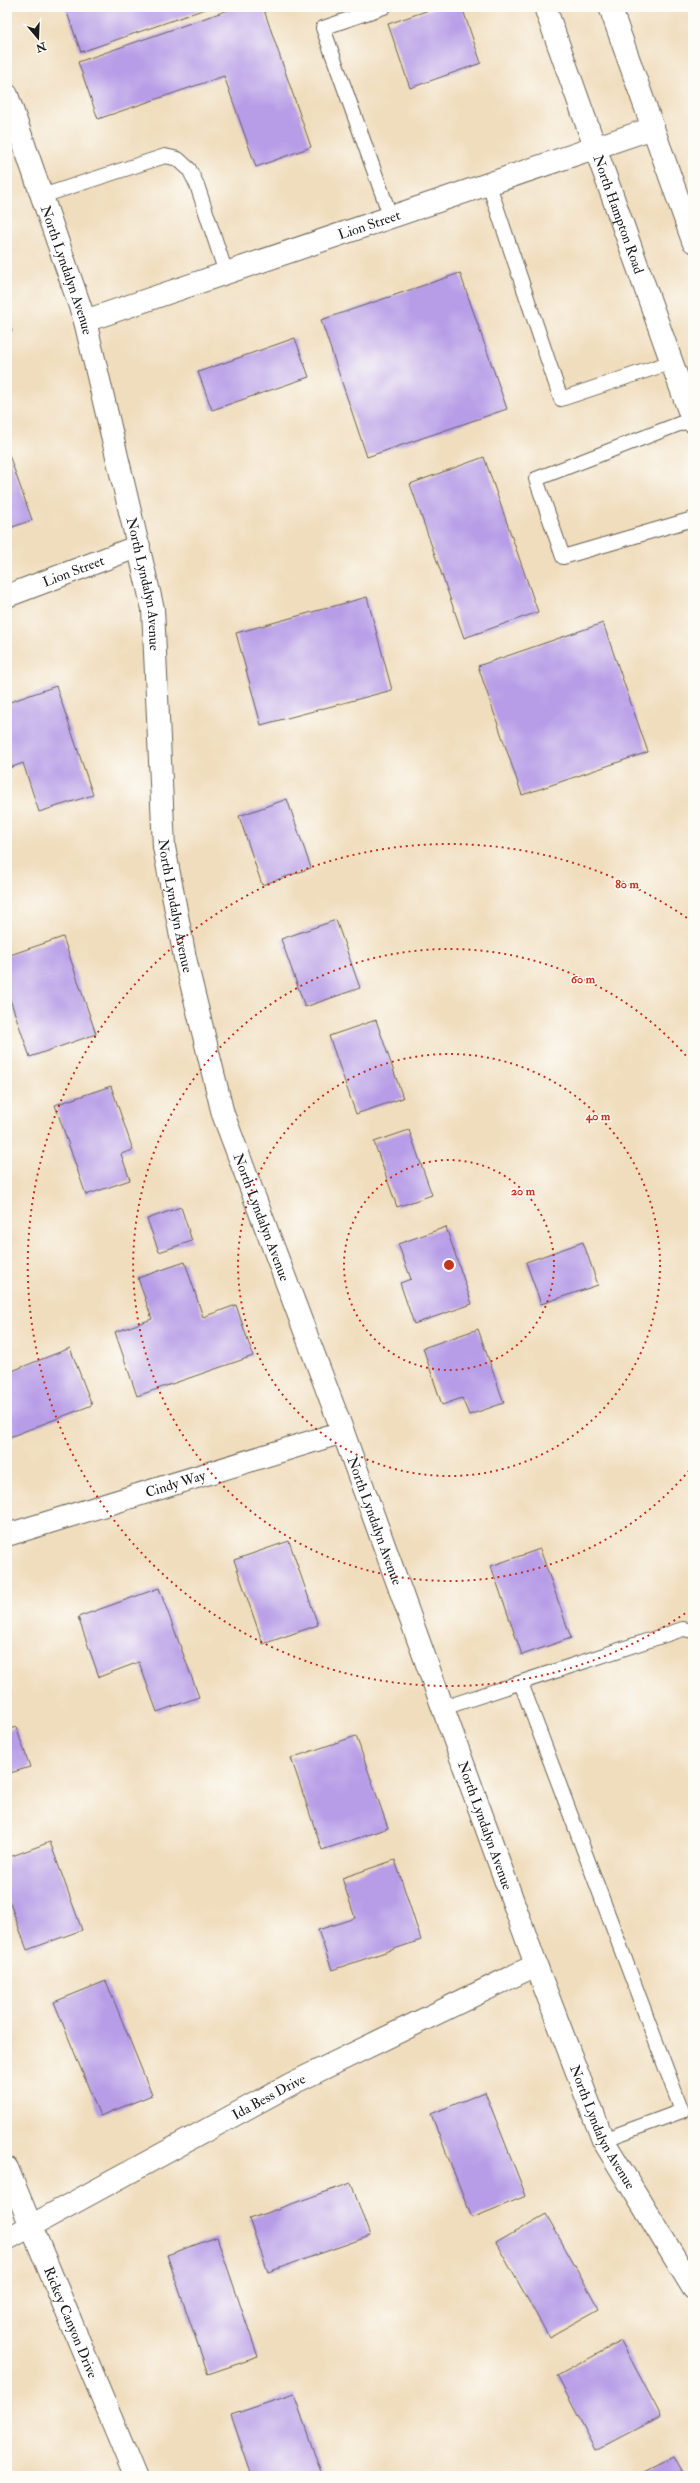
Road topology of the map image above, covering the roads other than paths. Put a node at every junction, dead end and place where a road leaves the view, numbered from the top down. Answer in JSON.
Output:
{"nodes":[{"id":1,"x":384,"y":7,"type":"edge"},
{"id":2,"x":545,"y":7,"type":"edge"},
{"id":3,"x":610,"y":7,"type":"edge"},
{"id":4,"x":7,"y":95,"type":"edge"},
{"id":5,"x":653,"y":128,"type":"junction"},
{"id":6,"x":594,"y":147,"type":"junction"},
{"id":7,"x":488,"y":185,"type":"junction"},
{"id":8,"x":42,"y":196,"type":"junction"},
{"id":9,"x":391,"y":218,"type":"junction"},
{"id":10,"x":693,"y":242,"type":"edge"},
{"id":11,"x":226,"y":273,"type":"junction"},
{"id":12,"x":85,"y":321,"type":"junction"},
{"id":13,"x":672,"y":362,"type":"junction"},
{"id":14,"x":693,"y":420,"type":"edge"},
{"id":15,"x":693,"y":519,"type":"edge"},
{"id":16,"x":139,"y":546,"type":"junction"},
{"id":17,"x":7,"y":596,"type":"edge"},
{"id":18,"x":343,"y":1432,"type":"junction"},
{"id":19,"x":7,"y":1536,"type":"edge"},
{"id":20,"x":693,"y":1631,"type":"edge"},
{"id":21,"x":521,"y":1683,"type":"junction"},
{"id":22,"x":443,"y":1708,"type":"junction"},
{"id":23,"x":536,"y":1965,"type":"junction"},
{"id":24,"x":687,"y":2111,"type":"edge"},
{"id":25,"x":603,"y":2140,"type":"junction"},
{"id":26,"x":7,"y":2168,"type":"edge"},
{"id":27,"x":30,"y":2226,"type":"junction"},
{"id":28,"x":7,"y":2239,"type":"edge"},
{"id":29,"x":693,"y":2288,"type":"edge"},
{"id":30,"x":135,"y":2476,"type":"edge"}],
"edges":[{"from":1,"to":9,"type":"lane"},
{"from":2,"to":6,"type":"street","name":"North Hampton Road"},
{"from":3,"to":5,"type":"street"},
{"from":4,"to":8,"type":"street","name":"North Lyndalyn Avenue"},
{"from":5,"to":6,"type":"street","name":"Lion Street"},
{"from":5,"to":10,"type":"street"},
{"from":6,"to":7,"type":"street","name":"Lion Street"},
{"from":6,"to":13,"type":"street","name":"North Hampton Road"},
{"from":7,"to":9,"type":"street","name":"Lion Street"},
{"from":7,"to":13,"type":"lane"},
{"from":8,"to":11,"type":"lane"},
{"from":8,"to":12,"type":"street","name":"North Lyndalyn Avenue"},
{"from":9,"to":11,"type":"street","name":"Lion Street"},
{"from":11,"to":12,"type":"street","name":"Lion Street"},
{"from":12,"to":16,"type":"street","name":"North Lyndalyn Avenue"},
{"from":13,"to":14,"type":"street","name":"North Hampton Road"},
{"from":14,"to":15,"type":"lane"},
{"from":16,"to":17,"type":"street","name":"Lion Street"},
{"from":16,"to":18,"type":"street","name":"North Lyndalyn Avenue"},
{"from":18,"to":19,"type":"street","name":"Cindy Way"},
{"from":18,"to":22,"type":"street","name":"North Lyndalyn Avenue"},
{"from":20,"to":21,"type":"lane"},
{"from":21,"to":22,"type":"lane"},
{"from":21,"to":24,"type":"lane"},
{"from":22,"to":23,"type":"street","name":"North Lyndalyn Avenue"},
{"from":23,"to":25,"type":"street","name":"North Lyndalyn Avenue"},
{"from":23,"to":27,"type":"street","name":"Ida Bess Drive"},
{"from":24,"to":25,"type":"lane"},
{"from":25,"to":29,"type":"street","name":"North Lyndalyn Avenue"},
{"from":26,"to":27,"type":"street","name":"Rickey Canyon Drive"},
{"from":27,"to":28,"type":"street","name":"Ida Bess Drive"},
{"from":27,"to":30,"type":"street","name":"Rickey Canyon Drive"}]}
